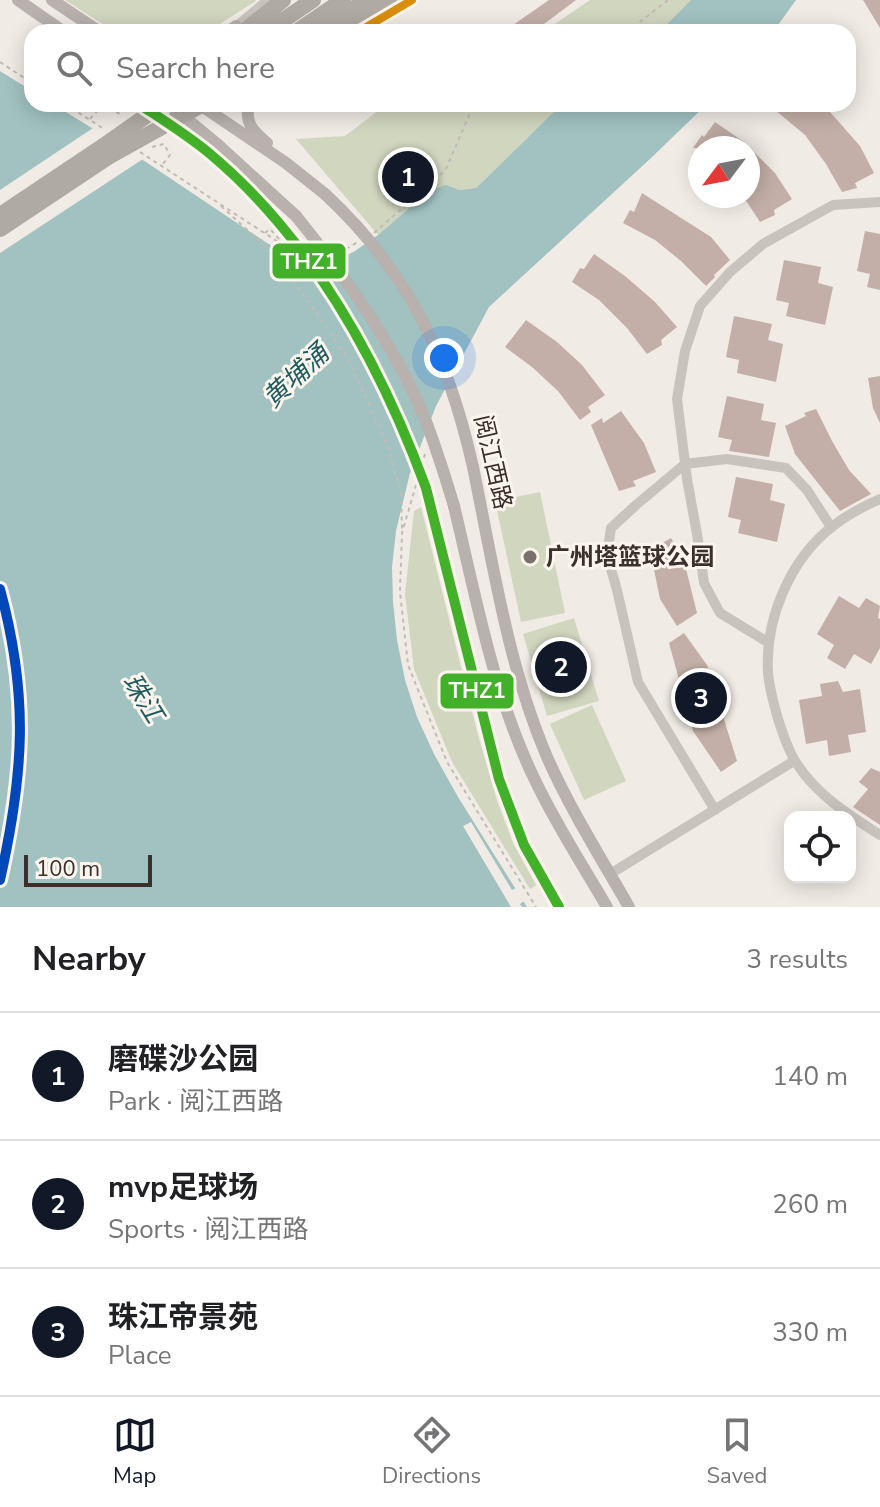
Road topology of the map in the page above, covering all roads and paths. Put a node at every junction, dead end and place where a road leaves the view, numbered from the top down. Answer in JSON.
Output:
{"nodes":[{"id":1,"x":18,"y":0,"type":"edge"},
{"id":2,"x":52,"y":0,"type":"edge"},
{"id":3,"x":268,"y":0,"type":"edge"},
{"id":4,"x":283,"y":0,"type":"edge"},
{"id":5,"x":296,"y":0,"type":"edge"},
{"id":6,"x":313,"y":0,"type":"edge"},
{"id":7,"x":343,"y":0,"type":"edge"},
{"id":8,"x":368,"y":0,"type":"edge"},
{"id":9,"x":391,"y":0,"type":"edge"},
{"id":10,"x":412,"y":0,"type":"edge"},
{"id":11,"x":668,"y":0,"type":"edge"},
{"id":12,"x":52,"y":24,"type":"edge"},
{"id":13,"x":88,"y":24,"type":"edge"},
{"id":14,"x":242,"y":24,"type":"edge"},
{"id":15,"x":245,"y":24,"type":"edge"},
{"id":16,"x":265,"y":24,"type":"edge"},
{"id":17,"x":278,"y":24,"type":"edge"},
{"id":18,"x":308,"y":24,"type":"edge"},
{"id":19,"x":336,"y":24,"type":"edge"},
{"id":20,"x":342,"y":24,"type":"edge"},
{"id":21,"x":372,"y":24,"type":"edge"},
{"id":22,"x":637,"y":24,"type":"edge"},
{"id":23,"x":0,"y":62,"type":"edge"},
{"id":24,"x":24,"y":78,"type":"edge"},
{"id":25,"x":78,"y":112,"type":"edge"},
{"id":26,"x":96,"y":112,"type":"edge"},
{"id":27,"x":116,"y":112,"type":"edge"},
{"id":28,"x":144,"y":112,"type":"edge"},
{"id":29,"x":155,"y":112,"type":"edge"},
{"id":30,"x":176,"y":112,"type":"edge"},
{"id":31,"x":183,"y":112,"type":"edge"},
{"id":32,"x":188,"y":112,"type":"edge"},
{"id":33,"x":213,"y":112,"type":"edge"},
{"id":34,"x":248,"y":112,"type":"edge"},
{"id":35,"x":471,"y":112,"type":"edge"},
{"id":36,"x":120,"y":114,"type":"dead end"},
{"id":37,"x":90,"y":120,"type":"junction"},
{"id":38,"x":108,"y":146,"type":"junction"},
{"id":39,"x":147,"y":148,"type":"dead end"},
{"id":40,"x":138,"y":151,"type":"dead end"},
{"id":41,"x":286,"y":163,"type":"junction"},
{"id":42,"x":162,"y":166,"type":"junction"},
{"id":43,"x":214,"y":199,"type":"junction"},
{"id":44,"x":880,"y":202,"type":"edge"},
{"id":45,"x":0,"y":215,"type":"edge"},
{"id":46,"x":290,"y":216,"type":"junction"},
{"id":47,"x":0,"y":229,"type":"edge"},
{"id":48,"x":265,"y":233,"type":"junction"},
{"id":49,"x":374,"y":233,"type":"dead end"},
{"id":50,"x":363,"y":239,"type":"dead end"},
{"id":51,"x":330,"y":258,"type":"dead end"},
{"id":52,"x":322,"y":259,"type":"dead end"},
{"id":53,"x":426,"y":452,"type":"dead end"},
{"id":54,"x":685,"y":464,"type":"junction"},
{"id":55,"x":880,"y":499,"type":"edge"},
{"id":56,"x":831,"y":527,"type":"junction"},
{"id":57,"x":402,"y":533,"type":"junction"},
{"id":58,"x":769,"y":643,"type":"junction"},
{"id":59,"x":794,"y":761,"type":"junction"},
{"id":60,"x":715,"y":810,"type":"junction"},
{"id":61,"x":880,"y":835,"type":"edge"},
{"id":62,"x":610,"y":874,"type":"junction"},
{"id":63,"x":536,"y":907,"type":"edge"},
{"id":64,"x":607,"y":907,"type":"edge"},
{"id":65,"x":629,"y":907,"type":"edge"}],
"edges":[{"from":1,"to":12,"type":"main road"},
{"from":2,"to":13,"type":"main road"},
{"from":3,"to":14,"type":"street"},
{"from":4,"to":15,"type":"highway"},
{"from":5,"to":16,"type":"highway"},
{"from":6,"to":17,"type":"highway"},
{"from":7,"to":18,"type":"highway"},
{"from":8,"to":19,"type":"highway"},
{"from":9,"to":20,"type":"highway"},
{"from":10,"to":21,"type":"street"},
{"from":11,"to":22,"type":"path"},
{"from":23,"to":24,"type":"path"},
{"from":25,"to":37,"type":"path"},
{"from":26,"to":37,"type":"path"},
{"from":27,"to":36,"type":"path"},
{"from":28,"to":38,"type":"highway","bridge":true},
{"from":29,"to":38,"type":"highway","bridge":true},
{"from":30,"to":38,"type":"highway","bridge":true},
{"from":31,"to":38,"type":"highway","bridge":true},
{"from":32,"to":46,"type":"main road","name":"阅江西路"},
{"from":33,"to":41,"type":"main road","name":"阅江西路"},
{"from":34,"to":41,"type":"main road"},
{"from":35,"to":49,"type":"path"},
{"from":37,"to":38,"type":"path"},
{"from":38,"to":45,"type":"highway"},
{"from":38,"to":47,"type":"highway"},
{"from":39,"to":42,"type":"path"},
{"from":40,"to":42,"type":"path"},
{"from":41,"to":62,"type":"main road","name":"阅江西路","bridge":true},
{"from":42,"to":43,"type":"path"},
{"from":43,"to":48,"type":"path"},
{"from":43,"to":57,"type":"path"},
{"from":44,"to":54,"type":"street"},
{"from":46,"to":48,"type":"path"},
{"from":46,"to":64,"type":"main road","name":"阅江西路","bridge":true},
{"from":48,"to":52,"type":"path"},
{"from":50,"to":51,"type":"path"},
{"from":53,"to":57,"type":"path"},
{"from":54,"to":56,"type":"street"},
{"from":54,"to":58,"type":"street"},
{"from":54,"to":60,"type":"street"},
{"from":55,"to":56,"type":"street"},
{"from":56,"to":58,"type":"street"},
{"from":57,"to":63,"type":"path"},
{"from":58,"to":59,"type":"street"},
{"from":59,"to":60,"type":"street"},
{"from":59,"to":61,"type":"street"},
{"from":60,"to":62,"type":"street"},
{"from":62,"to":65,"type":"main road","name":"阅江西路"}]}
